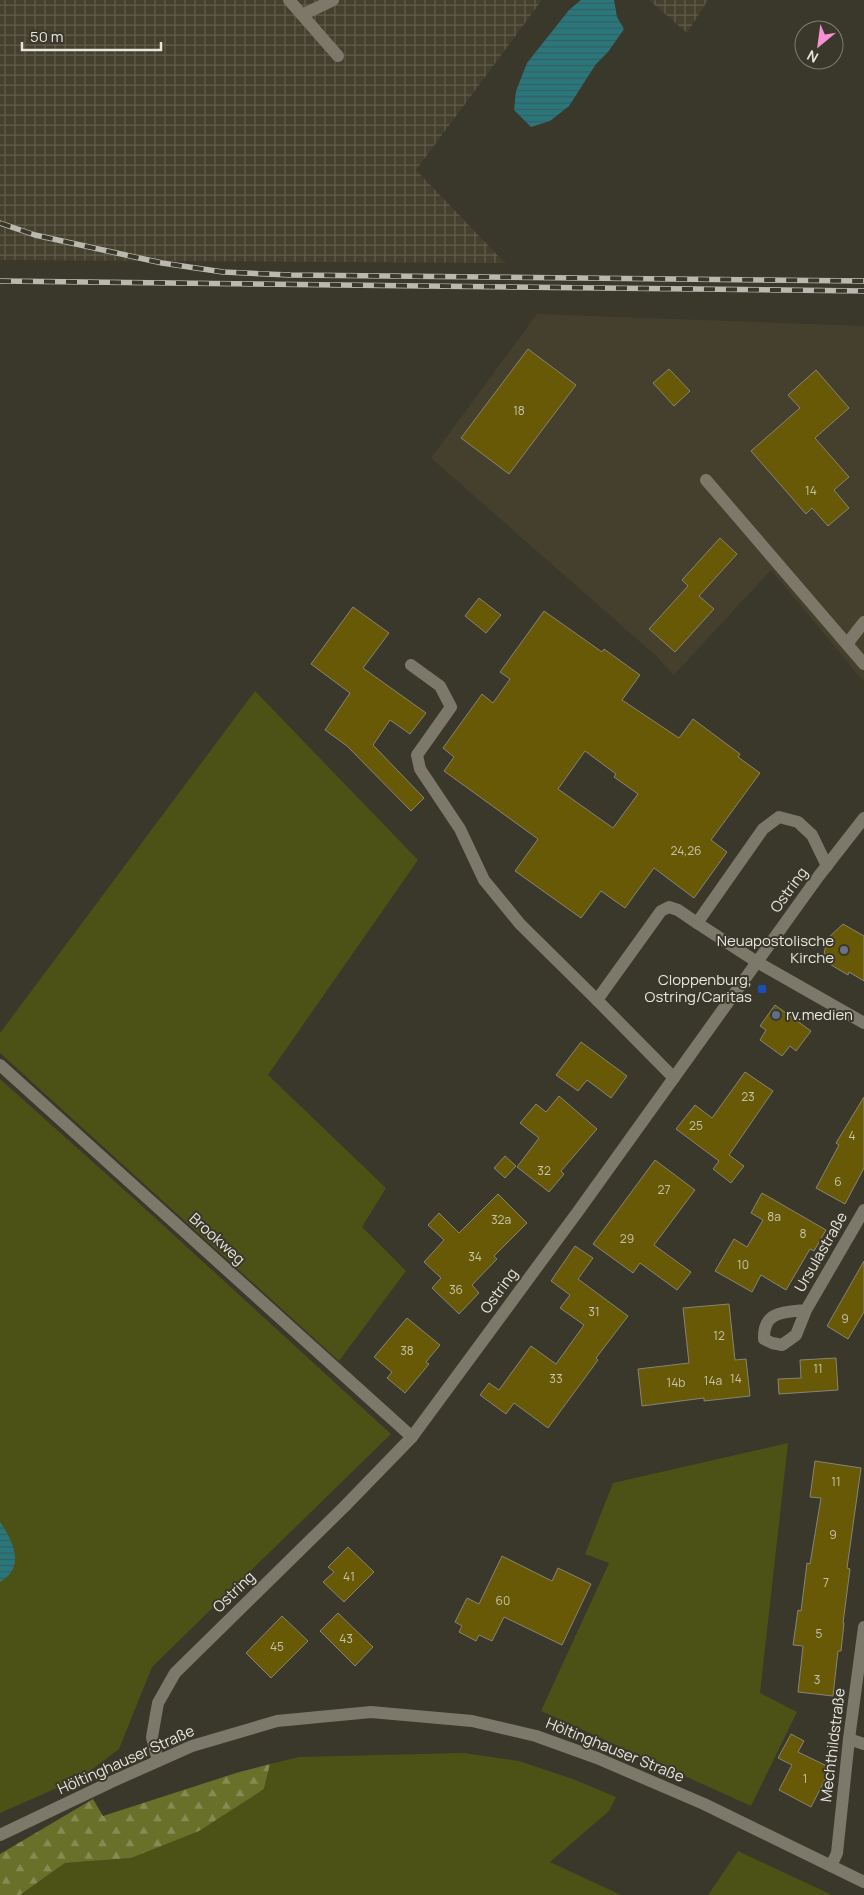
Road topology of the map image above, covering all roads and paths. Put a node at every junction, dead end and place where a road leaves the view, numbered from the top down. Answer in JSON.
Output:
{"nodes":[{"id":1,"x":289,"y":0,"type":"edge"},
{"id":2,"x":333,"y":0,"type":"edge"},
{"id":3,"x":302,"y":14,"type":"junction"},
{"id":4,"x":338,"y":56,"type":"dead end"},
{"id":5,"x":706,"y":480,"type":"dead end"},
{"id":6,"x":864,"y":622,"type":"edge"},
{"id":7,"x":847,"y":644,"type":"junction"},
{"id":8,"x":864,"y":664,"type":"edge"},
{"id":9,"x":411,"y":665,"type":"dead end"},
{"id":10,"x":864,"y":818,"type":"edge"},
{"id":11,"x":827,"y":866,"type":"junction"},
{"id":12,"x":696,"y":923,"type":"junction"},
{"id":13,"x":757,"y":962,"type":"junction"},
{"id":14,"x":597,"y":1000,"type":"junction"},
{"id":15,"x":864,"y":1023,"type":"edge"},
{"id":16,"x":0,"y":1065,"type":"edge"},
{"id":17,"x":674,"y":1078,"type":"junction"},
{"id":18,"x":864,"y":1210,"type":"edge"},
{"id":19,"x":806,"y":1310,"type":"dead end"},
{"id":20,"x":412,"y":1437,"type":"junction"},
{"id":21,"x":864,"y":1627,"type":"edge"},
{"id":22,"x":849,"y":1739,"type":"junction"},
{"id":23,"x":864,"y":1744,"type":"edge"},
{"id":24,"x":158,"y":1761,"type":"junction"},
{"id":25,"x":0,"y":1836,"type":"edge"},
{"id":26,"x":831,"y":1866,"type":"junction"},
{"id":27,"x":864,"y":1882,"type":"edge"}],
"edges":[{"from":1,"to":3,"type":"street"},
{"from":2,"to":3,"type":"street"},
{"from":3,"to":4,"type":"street"},
{"from":5,"to":7,"type":"street"},
{"from":6,"to":7,"type":"street"},
{"from":7,"to":8,"type":"street"},
{"from":9,"to":14,"type":"street"},
{"from":10,"to":11,"type":"street","name":"Ostring"},
{"from":11,"to":12,"type":"street"},
{"from":11,"to":13,"type":"street","name":"Ostring"},
{"from":12,"to":13,"type":"street"},
{"from":12,"to":14,"type":"street"},
{"from":13,"to":15,"type":"street"},
{"from":13,"to":17,"type":"street","name":"Ostring"},
{"from":14,"to":17,"type":"street"},
{"from":16,"to":20,"type":"street","name":"Brookweg"},
{"from":17,"to":20,"type":"street","name":"Ostring"},
{"from":18,"to":19,"type":"street","name":"Ursulastraße"},
{"from":20,"to":24,"type":"street","name":"Ostring"},
{"from":21,"to":22,"type":"street","name":"Mechthildstraße"},
{"from":22,"to":23,"type":"street"},
{"from":22,"to":26,"type":"street","name":"Mechthildstraße"},
{"from":24,"to":25,"type":"street","name":"Höltinghauser Straße"},
{"from":24,"to":26,"type":"street","name":"Höltinghauser Straße"},
{"from":26,"to":27,"type":"street","name":"Höltinghauser Straße"}]}
